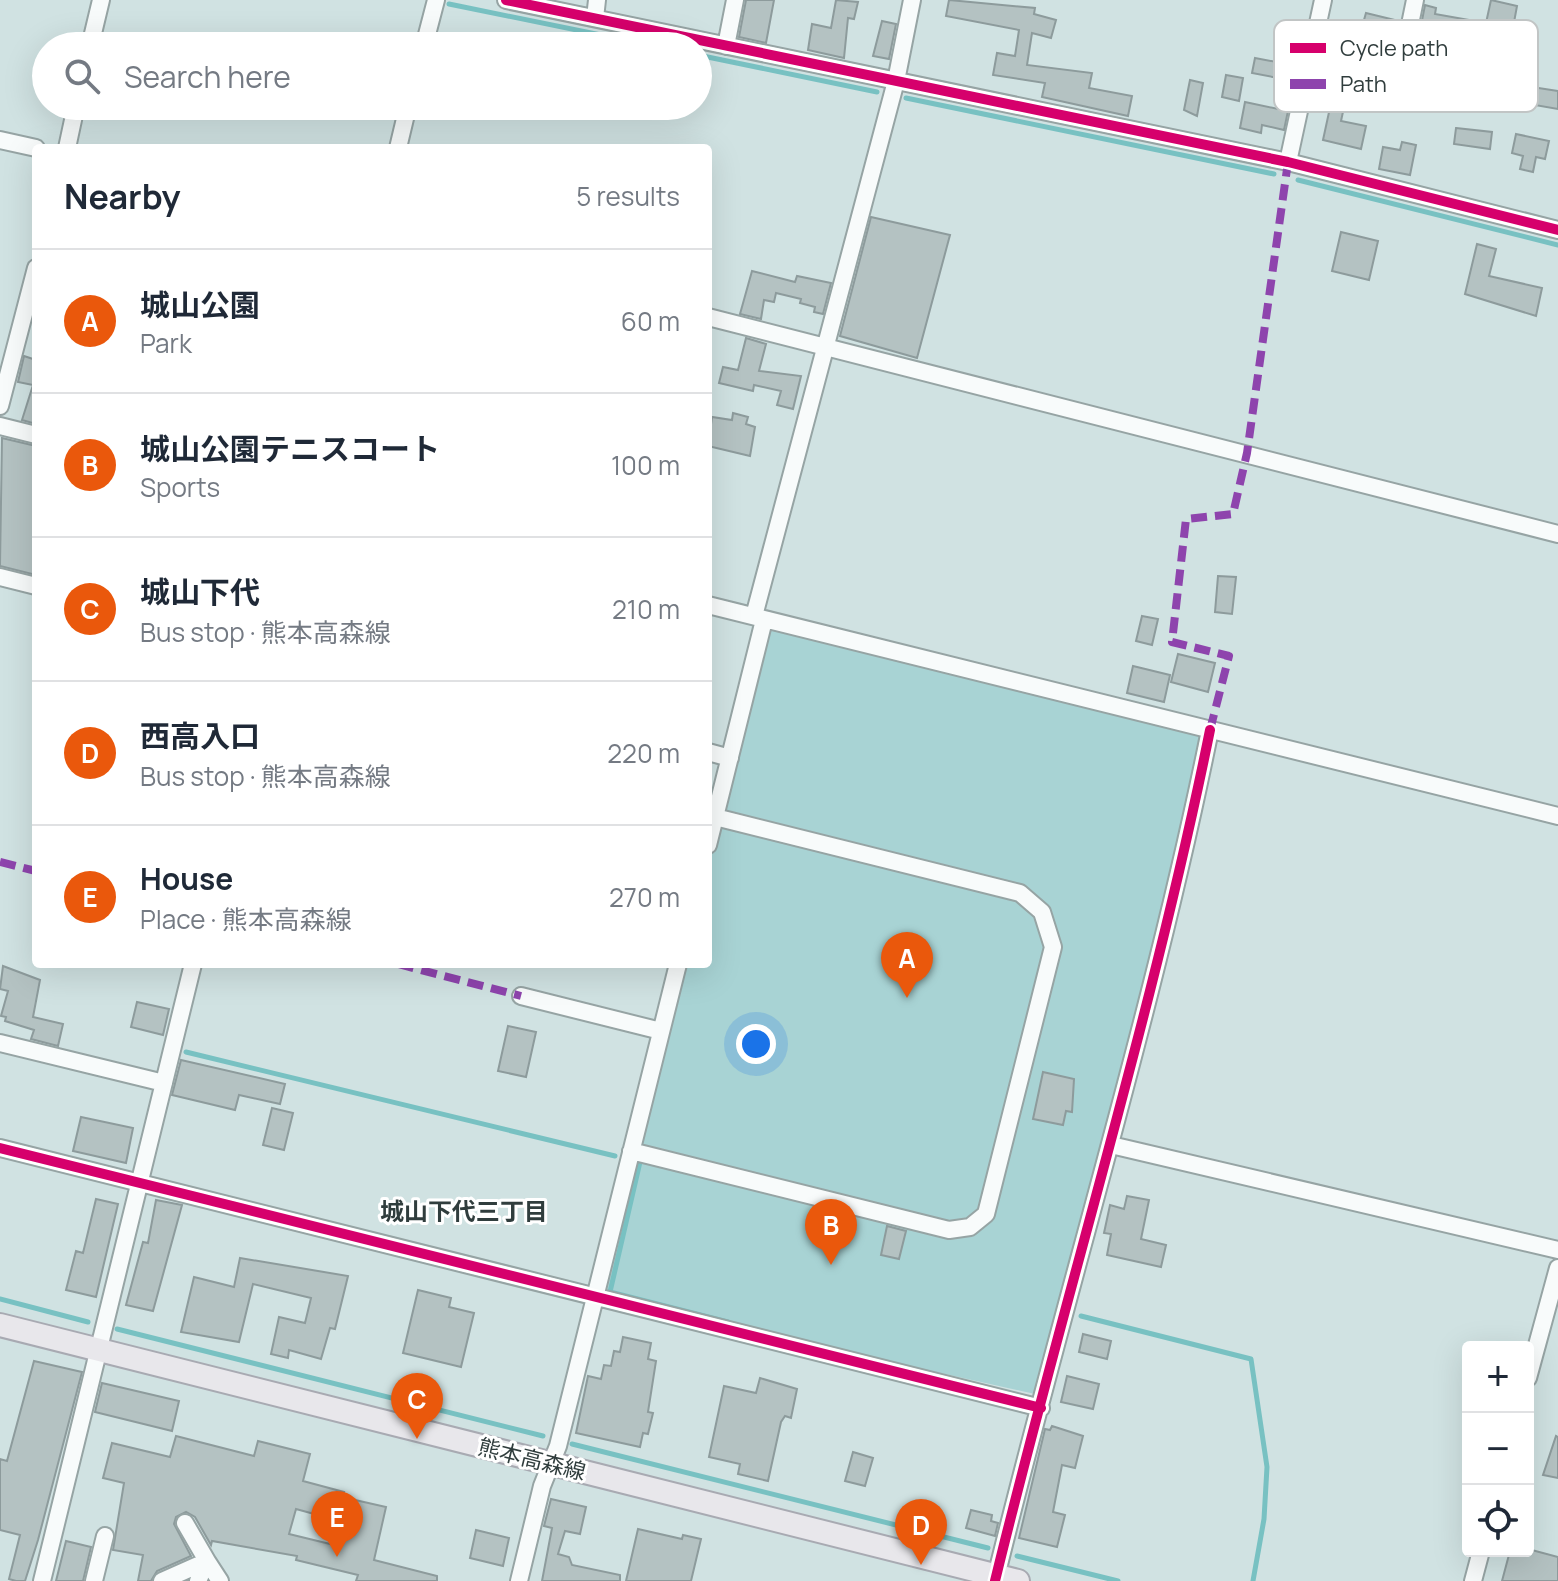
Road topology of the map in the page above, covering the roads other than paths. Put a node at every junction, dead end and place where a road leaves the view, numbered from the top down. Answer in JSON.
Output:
{"nodes":[{"id":1,"x":101,"y":0,"type":"edge"},
{"id":2,"x":436,"y":0,"type":"edge"},
{"id":3,"x":506,"y":0,"type":"edge"},
{"id":4,"x":597,"y":0,"type":"edge"},
{"id":5,"x":735,"y":0,"type":"edge"},
{"id":6,"x":912,"y":0,"type":"edge"},
{"id":7,"x":1323,"y":0,"type":"edge"},
{"id":8,"x":1415,"y":0,"type":"edge"},
{"id":9,"x":550,"y":4,"type":"edge"},
{"id":10,"x":595,"y":18,"type":"junction"},
{"id":11,"x":1319,"y":20,"type":"edge"},
{"id":12,"x":1411,"y":20,"type":"edge"},
{"id":13,"x":93,"y":32,"type":"edge"},
{"id":14,"x":428,"y":32,"type":"edge"},
{"id":15,"x":660,"y":32,"type":"edge"},
{"id":16,"x":712,"y":43,"type":"edge"},
{"id":17,"x":726,"y":46,"type":"junction"},
{"id":18,"x":896,"y":81,"type":"junction"},
{"id":19,"x":1299,"y":112,"type":"edge"},
{"id":20,"x":73,"y":120,"type":"edge"},
{"id":21,"x":405,"y":120,"type":"edge"},
{"id":22,"x":0,"y":140,"type":"edge"},
{"id":23,"x":68,"y":144,"type":"edge"},
{"id":24,"x":399,"y":144,"type":"edge"},
{"id":25,"x":32,"y":147,"type":"edge"},
{"id":26,"x":1288,"y":162,"type":"junction"},
{"id":27,"x":1558,"y":230,"type":"edge"},
{"id":28,"x":32,"y":283,"type":"edge"},
{"id":29,"x":712,"y":318,"type":"edge"},
{"id":30,"x":825,"y":346,"type":"junction"},
{"id":31,"x":0,"y":406,"type":"edge"},
{"id":32,"x":0,"y":426,"type":"edge"},
{"id":33,"x":32,"y":434,"type":"edge"},
{"id":34,"x":1558,"y":534,"type":"edge"},
{"id":35,"x":0,"y":577,"type":"edge"},
{"id":36,"x":32,"y":585,"type":"edge"},
{"id":37,"x":712,"y":606,"type":"edge"},
{"id":38,"x":759,"y":618,"type":"junction"},
{"id":39,"x":1210,"y":730,"type":"junction"},
{"id":40,"x":712,"y":753,"type":"edge"},
{"id":41,"x":730,"y":758,"type":"junction"},
{"id":42,"x":1558,"y":816,"type":"edge"},
{"id":43,"x":715,"y":817,"type":"junction"},
{"id":44,"x":712,"y":829,"type":"edge"},
{"id":45,"x":192,"y":968,"type":"edge"},
{"id":46,"x":677,"y":968,"type":"edge"},
{"id":47,"x":521,"y":996,"type":"dead end"},
{"id":48,"x":661,"y":1031,"type":"junction"},
{"id":49,"x":0,"y":1043,"type":"edge"},
{"id":50,"x":164,"y":1083,"type":"junction"},
{"id":51,"x":1111,"y":1145,"type":"junction"},
{"id":52,"x":0,"y":1148,"type":"edge"},
{"id":53,"x":631,"y":1151,"type":"junction"},
{"id":54,"x":138,"y":1184,"type":"junction"},
{"id":55,"x":1558,"y":1250,"type":"edge"},
{"id":56,"x":1558,"y":1268,"type":"edge"},
{"id":57,"x":595,"y":1296,"type":"junction"},
{"id":58,"x":0,"y":1325,"type":"edge"},
{"id":59,"x":97,"y":1348,"type":"junction"},
{"id":60,"x":1534,"y":1356,"type":"edge"},
{"id":61,"x":1041,"y":1408,"type":"junction"},
{"id":62,"x":551,"y":1464,"type":"junction"},
{"id":63,"x":185,"y":1523,"type":"dead end"},
{"id":64,"x":105,"y":1536,"type":"dead end"},
{"id":65,"x":1479,"y":1557,"type":"edge"},
{"id":66,"x":207,"y":1561,"type":"junction"},
{"id":67,"x":1003,"y":1579,"type":"edge"},
{"id":68,"x":42,"y":1581,"type":"edge"},
{"id":69,"x":94,"y":1581,"type":"edge"},
{"id":70,"x":162,"y":1581,"type":"edge"},
{"id":71,"x":198,"y":1581,"type":"edge"},
{"id":72,"x":220,"y":1581,"type":"edge"},
{"id":73,"x":519,"y":1581,"type":"edge"},
{"id":74,"x":1473,"y":1581,"type":"edge"}],
"edges":[{"from":1,"to":13,"type":"street"},
{"from":2,"to":14,"type":"street"},
{"from":3,"to":9,"type":"street"},
{"from":4,"to":10,"type":"street"},
{"from":5,"to":17,"type":"street"},
{"from":6,"to":18,"type":"street"},
{"from":7,"to":11,"type":"street"},
{"from":8,"to":12,"type":"street"},
{"from":9,"to":10,"type":"street"},
{"from":10,"to":15,"type":"street"},
{"from":16,"to":17,"type":"street"},
{"from":17,"to":18,"type":"street"},
{"from":18,"to":26,"type":"street"},
{"from":18,"to":30,"type":"street"},
{"from":19,"to":26,"type":"street"},
{"from":20,"to":23,"type":"street"},
{"from":21,"to":24,"type":"street"},
{"from":22,"to":25,"type":"street"},
{"from":26,"to":27,"type":"street"},
{"from":28,"to":31,"type":"street"},
{"from":29,"to":30,"type":"street"},
{"from":30,"to":34,"type":"street"},
{"from":30,"to":38,"type":"street"},
{"from":32,"to":33,"type":"street"},
{"from":35,"to":36,"type":"street"},
{"from":37,"to":38,"type":"street"},
{"from":38,"to":39,"type":"street"},
{"from":38,"to":41,"type":"street"},
{"from":39,"to":42,"type":"street"},
{"from":39,"to":51,"type":"street"},
{"from":40,"to":41,"type":"street"},
{"from":41,"to":43,"type":"street"},
{"from":43,"to":44,"type":"street"},
{"from":43,"to":53,"type":"street"},
{"from":45,"to":50,"type":"street"},
{"from":46,"to":48,"type":"street"},
{"from":47,"to":48,"type":"street"},
{"from":48,"to":53,"type":"street"},
{"from":49,"to":50,"type":"street"},
{"from":50,"to":54,"type":"street"},
{"from":51,"to":55,"type":"street"},
{"from":51,"to":61,"type":"street"},
{"from":52,"to":54,"type":"street"},
{"from":53,"to":57,"type":"street"},
{"from":54,"to":57,"type":"street"},
{"from":54,"to":59,"type":"street"},
{"from":56,"to":60,"type":"street"},
{"from":57,"to":61,"type":"street"},
{"from":57,"to":62,"type":"street"},
{"from":58,"to":59,"type":"main road","name":"熊本高森線"},
{"from":59,"to":62,"type":"main road","name":"熊本高森線"},
{"from":59,"to":68,"type":"street"},
{"from":61,"to":67,"type":"street"},
{"from":62,"to":67,"type":"main road","name":"熊本高森線"},
{"from":62,"to":73,"type":"street"},
{"from":63,"to":66,"type":"street"},
{"from":64,"to":69,"type":"street"},
{"from":65,"to":74,"type":"street"},
{"from":66,"to":70,"type":"street"},
{"from":66,"to":71,"type":"street"},
{"from":66,"to":72,"type":"street"}]}
